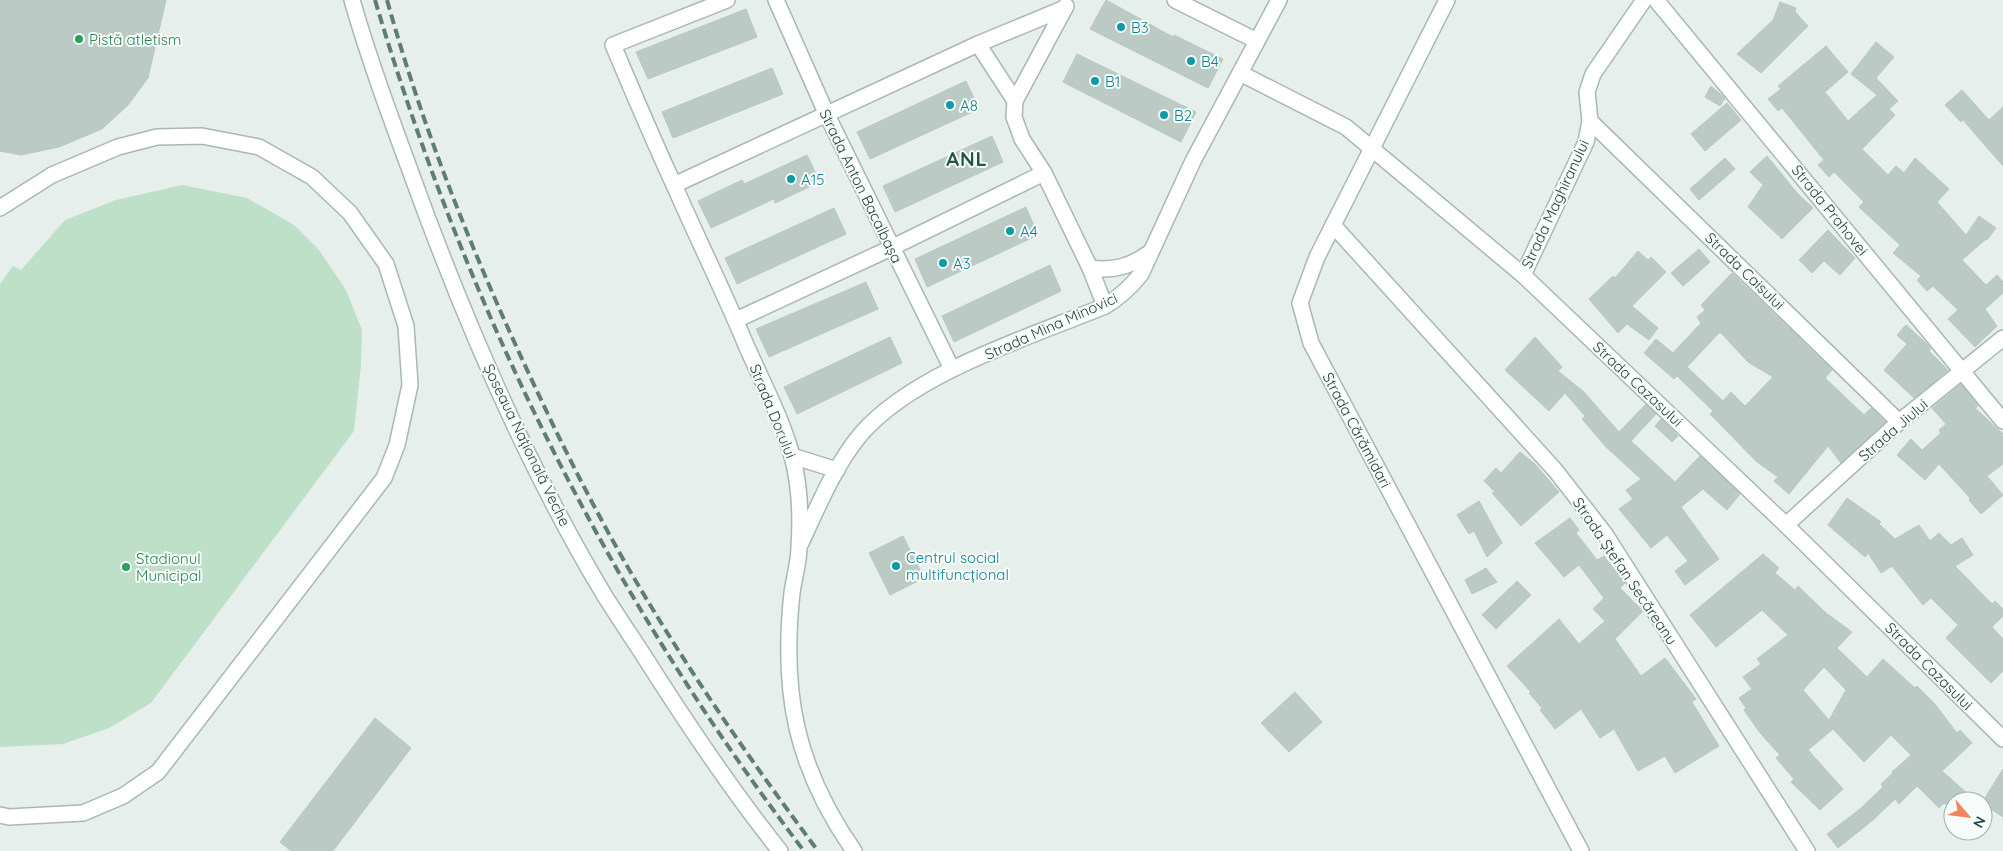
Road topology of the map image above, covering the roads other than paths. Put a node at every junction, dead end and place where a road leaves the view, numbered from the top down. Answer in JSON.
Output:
{"nodes":[{"id":1,"x":352,"y":0,"type":"edge"},
{"id":2,"x":727,"y":0,"type":"edge"},
{"id":3,"x":776,"y":0,"type":"edge"},
{"id":4,"x":1175,"y":0,"type":"edge"},
{"id":5,"x":1279,"y":0,"type":"edge"},
{"id":6,"x":1447,"y":0,"type":"edge"},
{"id":7,"x":1644,"y":0,"type":"edge"},
{"id":8,"x":1656,"y":0,"type":"edge"},
{"id":9,"x":1067,"y":4,"type":"edge"},
{"id":10,"x":1257,"y":41,"type":"junction"},
{"id":11,"x":978,"y":44,"type":"junction"},
{"id":12,"x":1240,"y":73,"type":"junction"},
{"id":13,"x":1015,"y":101,"type":"junction"},
{"id":14,"x":827,"y":114,"type":"junction"},
{"id":15,"x":1590,"y":121,"type":"junction"},
{"id":16,"x":1372,"y":148,"type":"junction"},
{"id":17,"x":1044,"y":173,"type":"junction"},
{"id":18,"x":674,"y":185,"type":"junction"},
{"id":19,"x":0,"y":208,"type":"edge"},
{"id":20,"x":1333,"y":225,"type":"junction"},
{"id":21,"x":891,"y":248,"type":"junction"},
{"id":22,"x":1151,"y":252,"type":"junction"},
{"id":23,"x":1090,"y":268,"type":"junction"},
{"id":24,"x":1523,"y":275,"type":"junction"},
{"id":25,"x":1105,"y":306,"type":"junction"},
{"id":26,"x":736,"y":320,"type":"junction"},
{"id":27,"x":2003,"y":338,"type":"edge"},
{"id":28,"x":952,"y":369,"type":"junction"},
{"id":29,"x":1963,"y":372,"type":"junction"},
{"id":30,"x":2003,"y":421,"type":"edge"},
{"id":31,"x":1899,"y":422,"type":"junction"},
{"id":32,"x":792,"y":456,"type":"junction"},
{"id":33,"x":837,"y":470,"type":"junction"},
{"id":34,"x":1786,"y":524,"type":"junction"},
{"id":35,"x":799,"y":548,"type":"junction"},
{"id":36,"x":2003,"y":739,"type":"edge"},
{"id":37,"x":0,"y":815,"type":"edge"},
{"id":38,"x":780,"y":851,"type":"edge"},
{"id":39,"x":854,"y":851,"type":"edge"},
{"id":40,"x":1581,"y":851,"type":"edge"},
{"id":41,"x":1807,"y":851,"type":"edge"}],
"edges":[{"from":1,"to":38,"type":"street","name":"Șoseaua Națională Veche"},
{"from":2,"to":18,"type":"street","name":"Strada Dorului"},
{"from":3,"to":14,"type":"street","name":"Strada Anton Bacalbașa"},
{"from":4,"to":10,"type":"street"},
{"from":5,"to":10,"type":"street","name":"Strada Mina Minovici"},
{"from":6,"to":16,"type":"street","name":"Strada Cărămidari"},
{"from":7,"to":15,"type":"street","name":"Strada Maghiranului"},
{"from":8,"to":29,"type":"street","name":"Strada Prahovei"},
{"from":9,"to":11,"type":"street"},
{"from":9,"to":13,"type":"street"},
{"from":10,"to":12,"type":"street","name":"Strada Mina Minovici"},
{"from":11,"to":13,"type":"street"},
{"from":11,"to":14,"type":"street"},
{"from":12,"to":16,"type":"street","name":"Strada Cazasului"},
{"from":12,"to":22,"type":"street","name":"Strada Mina Minovici"},
{"from":13,"to":17,"type":"street"},
{"from":14,"to":18,"type":"street"},
{"from":14,"to":21,"type":"street","name":"Strada Anton Bacalbașa"},
{"from":15,"to":24,"type":"street","name":"Strada Maghiranului"},
{"from":15,"to":31,"type":"street","name":"Strada Caisului"},
{"from":16,"to":20,"type":"street","name":"Strada Cărămidari"},
{"from":16,"to":24,"type":"street","name":"Strada Cazasului"},
{"from":17,"to":21,"type":"street"},
{"from":17,"to":23,"type":"street"},
{"from":18,"to":26,"type":"street","name":"Strada Dorului"},
{"from":19,"to":37,"type":"street"},
{"from":20,"to":40,"type":"street","name":"Strada Cărămidari"},
{"from":20,"to":41,"type":"street","name":"Strada Ștefan Secăreanu"},
{"from":21,"to":26,"type":"street"},
{"from":21,"to":28,"type":"street","name":"Strada Anton Bacalbașa"},
{"from":22,"to":23,"type":"street"},
{"from":22,"to":25,"type":"street","name":"Strada Mina Minovici"},
{"from":23,"to":25,"type":"street"},
{"from":24,"to":34,"type":"street","name":"Strada Cazasului"},
{"from":25,"to":28,"type":"street","name":"Strada Mina Minovici"},
{"from":26,"to":32,"type":"street","name":"Strada Dorului"},
{"from":27,"to":29,"type":"street","name":"Strada Jiului"},
{"from":28,"to":33,"type":"street","name":"Strada Mina Minovici"},
{"from":29,"to":30,"type":"street","name":"Strada Prahovei"},
{"from":29,"to":31,"type":"street","name":"Strada Jiului"},
{"from":31,"to":34,"type":"street","name":"Strada Jiului"},
{"from":32,"to":33,"type":"street"},
{"from":32,"to":35,"type":"street","name":"Strada Dorului"},
{"from":33,"to":35,"type":"street","name":"Strada Mina Minovici"},
{"from":34,"to":36,"type":"street","name":"Strada Cazasului"},
{"from":35,"to":39,"type":"street","name":"Strada Dorului"}]}
